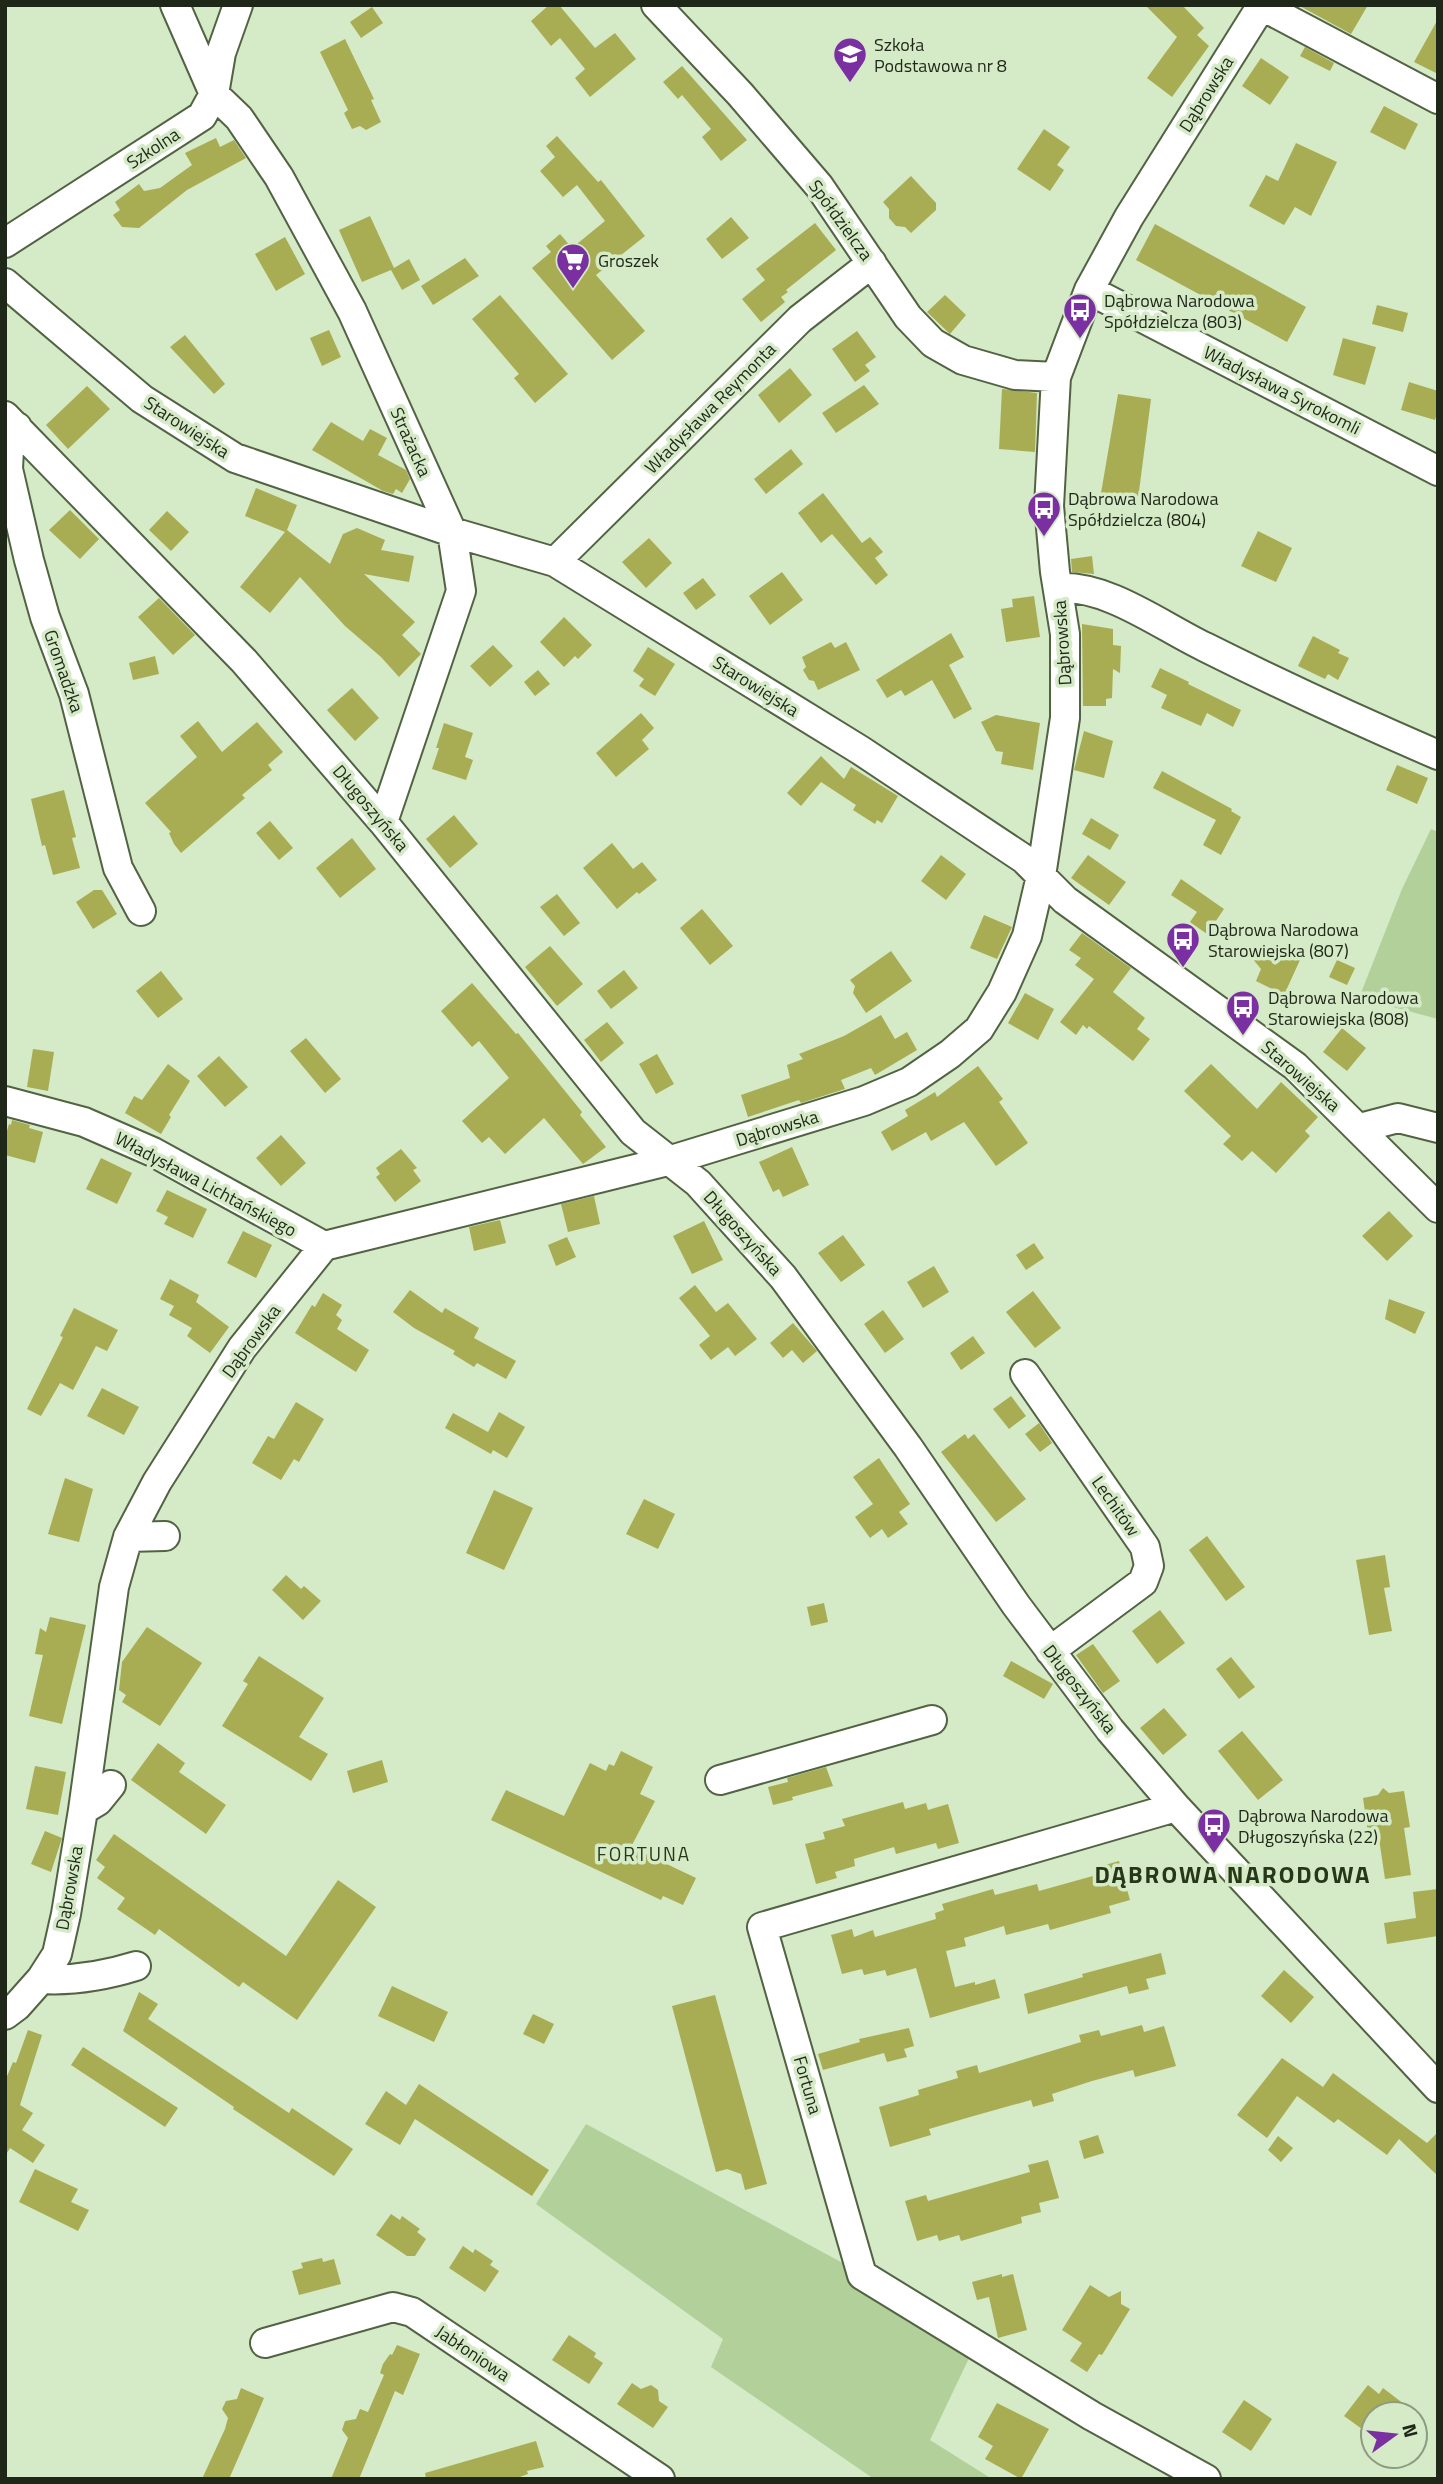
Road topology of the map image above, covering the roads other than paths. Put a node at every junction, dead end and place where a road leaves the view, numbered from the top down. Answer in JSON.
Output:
{"nodes":[{"id":1,"x":175,"y":5,"type":"edge"},
{"id":2,"x":238,"y":5,"type":"edge"},
{"id":3,"x":656,"y":5,"type":"edge"},
{"id":4,"x":1262,"y":6,"type":"edge"},
{"id":5,"x":214,"y":94,"type":"junction"},
{"id":6,"x":1438,"y":99,"type":"edge"},
{"id":7,"x":5,"y":243,"type":"edge"},
{"id":8,"x":872,"y":263,"type":"junction"},
{"id":9,"x":5,"y":283,"type":"edge"},
{"id":10,"x":1089,"y":290,"type":"junction"},
{"id":11,"x":1056,"y":377,"type":"junction"},
{"id":12,"x":11,"y":421,"type":"edge"},
{"id":13,"x":1438,"y":471,"type":"edge"},
{"id":14,"x":452,"y":532,"type":"junction"},
{"id":15,"x":555,"y":562,"type":"junction"},
{"id":16,"x":1058,"y":588,"type":"junction"},
{"id":17,"x":1438,"y":755,"type":"edge"},
{"id":18,"x":383,"y":822,"type":"junction"},
{"id":19,"x":1041,"y":876,"type":"junction"},
{"id":20,"x":141,"y":911,"type":"dead end"},
{"id":21,"x":5,"y":1101,"type":"edge"},
{"id":22,"x":1438,"y":1128,"type":"edge"},
{"id":23,"x":1360,"y":1129,"type":"junction"},
{"id":24,"x":668,"y":1160,"type":"junction"},
{"id":25,"x":1438,"y":1208,"type":"edge"},
{"id":26,"x":324,"y":1246,"type":"junction"},
{"id":27,"x":1025,"y":1374,"type":"dead end"},
{"id":28,"x":166,"y":1536,"type":"dead end"},
{"id":29,"x":128,"y":1537,"type":"junction"},
{"id":30,"x":1050,"y":1651,"type":"junction"},
{"id":31,"x":932,"y":1720,"type":"dead end"},
{"id":32,"x":720,"y":1780,"type":"dead end"},
{"id":33,"x":111,"y":1785,"type":"dead end"},
{"id":34,"x":1176,"y":1807,"type":"junction"},
{"id":35,"x":83,"y":1810,"type":"junction"},
{"id":36,"x":136,"y":1966,"type":"dead end"},
{"id":37,"x":41,"y":1979,"type":"junction"},
{"id":38,"x":5,"y":2014,"type":"edge"},
{"id":39,"x":1438,"y":2088,"type":"edge"},
{"id":40,"x":265,"y":2343,"type":"dead end"},
{"id":41,"x":660,"y":2479,"type":"edge"},
{"id":42,"x":1206,"y":2479,"type":"edge"}],
"edges":[{"from":1,"to":5,"type":"street"},
{"from":2,"to":5,"type":"street","name":"Szkolna"},
{"from":3,"to":8,"type":"street","name":"Spółdzielcza"},
{"from":4,"to":6,"type":"street"},
{"from":4,"to":10,"type":"street","name":"Dąbrowska"},
{"from":5,"to":7,"type":"street","name":"Szkolna"},
{"from":5,"to":14,"type":"street","name":"Strażacka"},
{"from":8,"to":11,"type":"street","name":"Spółdzielcza"},
{"from":8,"to":15,"type":"street","name":"Władysława Reymonta"},
{"from":9,"to":14,"type":"street","name":"Starowiejska"},
{"from":10,"to":11,"type":"street","name":"Dąbrowska"},
{"from":10,"to":13,"type":"street","name":"Władysława Syrokomli"},
{"from":11,"to":16,"type":"street","name":"Dąbrowska"},
{"from":12,"to":18,"type":"street","name":"Długoszyńska"},
{"from":12,"to":20,"type":"street","name":"Gromadzka"},
{"from":14,"to":15,"type":"street","name":"Starowiejska"},
{"from":14,"to":18,"type":"street","name":"Strażacka"},
{"from":15,"to":19,"type":"street","name":"Starowiejska"},
{"from":16,"to":17,"type":"street"},
{"from":16,"to":19,"type":"street","name":"Dąbrowska"},
{"from":18,"to":24,"type":"street","name":"Długoszyńska"},
{"from":19,"to":23,"type":"street","name":"Starowiejska"},
{"from":19,"to":24,"type":"street","name":"Dąbrowska"},
{"from":21,"to":26,"type":"street","name":"Władysława Lichtańskiego"},
{"from":22,"to":23,"type":"street"},
{"from":23,"to":25,"type":"street","name":"Starowiejska"},
{"from":24,"to":26,"type":"street","name":"Dąbrowska"},
{"from":24,"to":30,"type":"street","name":"Długoszyńska"},
{"from":26,"to":29,"type":"street","name":"Dąbrowska"},
{"from":27,"to":30,"type":"street","name":"Lechitów"},
{"from":28,"to":29,"type":"street"},
{"from":29,"to":35,"type":"street","name":"Dąbrowska"},
{"from":30,"to":34,"type":"street","name":"Długoszyńska"},
{"from":31,"to":32,"type":"street"},
{"from":33,"to":35,"type":"street"},
{"from":34,"to":39,"type":"street","name":"Długoszyńska"},
{"from":34,"to":42,"type":"street","name":"Fortuna"},
{"from":35,"to":37,"type":"street","name":"Dąbrowska"},
{"from":36,"to":37,"type":"street"},
{"from":37,"to":38,"type":"street","name":"Dąbrowska"},
{"from":40,"to":41,"type":"street","name":"Jabłoniowa"}]}
